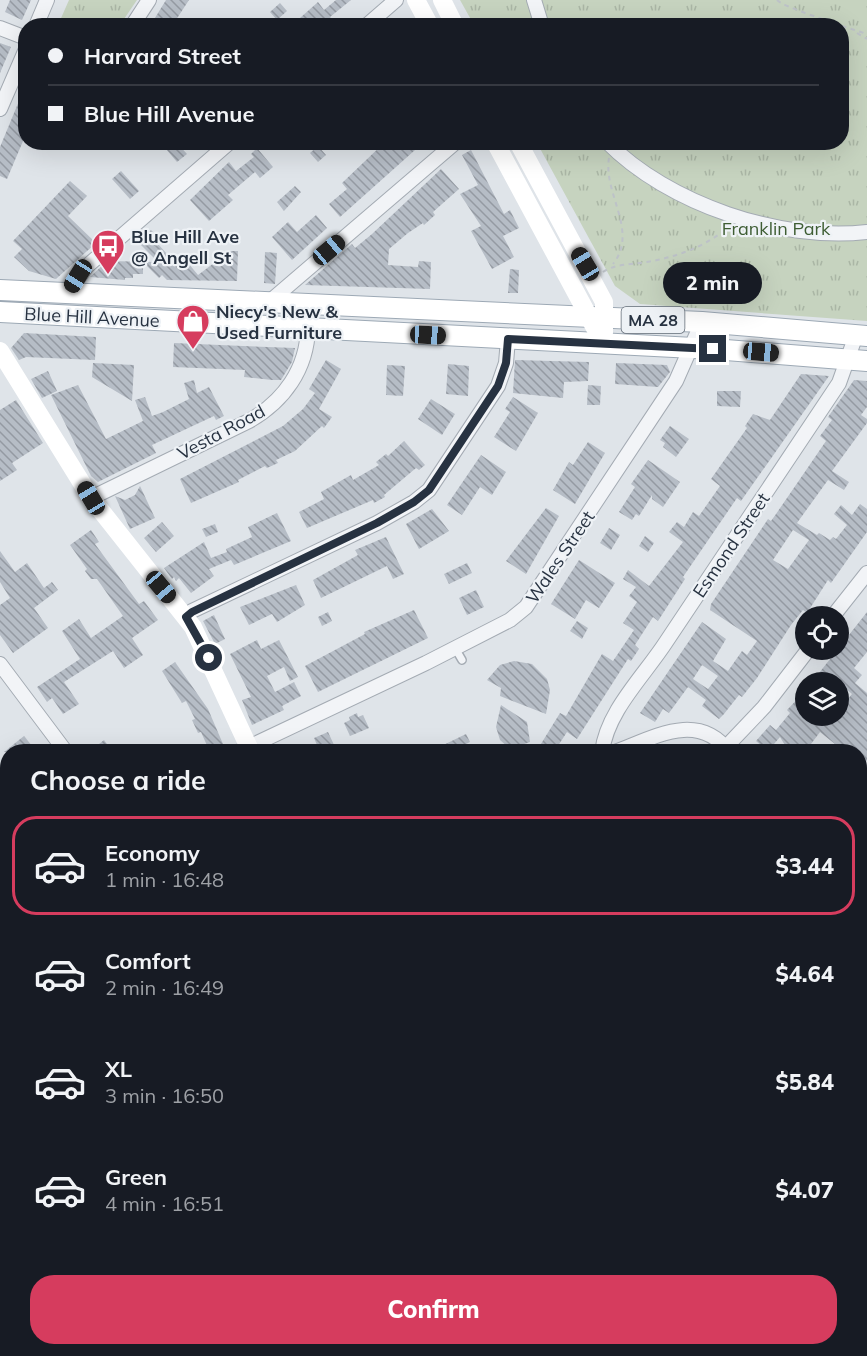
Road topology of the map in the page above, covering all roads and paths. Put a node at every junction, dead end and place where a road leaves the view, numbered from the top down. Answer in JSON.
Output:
{"nodes":[{"id":1,"x":46,"y":0,"type":"edge"},
{"id":2,"x":149,"y":0,"type":"edge"},
{"id":3,"x":396,"y":0,"type":"edge"},
{"id":4,"x":416,"y":0,"type":"edge"},
{"id":5,"x":442,"y":0,"type":"edge"},
{"id":6,"x":534,"y":0,"type":"edge"},
{"id":7,"x":777,"y":0,"type":"edge"},
{"id":8,"x":39,"y":18,"type":"edge"},
{"id":9,"x":137,"y":18,"type":"edge"},
{"id":10,"x":375,"y":18,"type":"edge"},
{"id":11,"x":426,"y":18,"type":"edge"},
{"id":12,"x":451,"y":18,"type":"edge"},
{"id":13,"x":540,"y":18,"type":"edge"},
{"id":14,"x":822,"y":18,"type":"edge"},
{"id":15,"x":0,"y":27,"type":"edge"},
{"id":16,"x":849,"y":29,"type":"edge"},
{"id":17,"x":855,"y":32,"type":"junction"},
{"id":18,"x":867,"y":34,"type":"edge"},
{"id":19,"x":18,"y":35,"type":"edge"},
{"id":20,"x":867,"y":39,"type":"edge"},
{"id":21,"x":18,"y":67,"type":"edge"},
{"id":22,"x":0,"y":109,"type":"edge"},
{"id":23,"x":221,"y":150,"type":"edge"},
{"id":24,"x":447,"y":150,"type":"edge"},
{"id":25,"x":500,"y":150,"type":"edge"},
{"id":26,"x":522,"y":150,"type":"edge"},
{"id":27,"x":609,"y":150,"type":"edge"},
{"id":28,"x":616,"y":150,"type":"edge"},
{"id":29,"x":741,"y":216,"type":"junction"},
{"id":30,"x":867,"y":232,"type":"edge"},
{"id":31,"x":613,"y":264,"type":"junction"},
{"id":32,"x":604,"y":271,"type":"dead end"},
{"id":33,"x":0,"y":290,"type":"edge"},
{"id":34,"x":68,"y":293,"type":"junction"},
{"id":35,"x":268,"y":303,"type":"junction"},
{"id":36,"x":0,"y":312,"type":"edge"},
{"id":37,"x":597,"y":318,"type":"junction"},
{"id":38,"x":702,"y":322,"type":"junction"},
{"id":39,"x":308,"y":328,"type":"junction"},
{"id":40,"x":862,"y":335,"type":"edge"},
{"id":41,"x":508,"y":339,"type":"junction"},
{"id":42,"x":603,"y":344,"type":"junction"},
{"id":43,"x":691,"y":348,"type":"junction"},
{"id":44,"x":0,"y":351,"type":"edge"},
{"id":45,"x":858,"y":360,"type":"edge"},
{"id":46,"x":6,"y":366,"type":"edge"},
{"id":47,"x":91,"y":498,"type":"junction"},
{"id":48,"x":867,"y":573,"type":"edge"},
{"id":49,"x":841,"y":606,"type":"edge"},
{"id":50,"x":186,"y":617,"type":"junction"},
{"id":51,"x":800,"y":660,"type":"edge"},
{"id":52,"x":0,"y":664,"type":"edge"},
{"id":53,"x":60,"y":744,"type":"edge"},
{"id":54,"x":244,"y":744,"type":"edge"},
{"id":55,"x":259,"y":744,"type":"edge"},
{"id":56,"x":604,"y":744,"type":"edge"},
{"id":57,"x":635,"y":744,"type":"edge"},
{"id":58,"x":722,"y":744,"type":"edge"},
{"id":59,"x":732,"y":744,"type":"edge"}],
"edges":[{"from":1,"to":8,"type":"street"},
{"from":2,"to":9,"type":"street"},
{"from":3,"to":10,"type":"street"},
{"from":4,"to":11,"type":"main road"},
{"from":5,"to":12,"type":"main road"},
{"from":6,"to":13,"type":"street"},
{"from":7,"to":14,"type":"path"},
{"from":15,"to":19,"type":"street"},
{"from":16,"to":17,"type":"path"},
{"from":17,"to":18,"type":"path"},
{"from":17,"to":20,"type":"path"},
{"from":21,"to":22,"type":"street"},
{"from":23,"to":34,"type":"street"},
{"from":24,"to":35,"type":"street"},
{"from":25,"to":37,"type":"main road"},
{"from":26,"to":37,"type":"main road"},
{"from":27,"to":31,"type":"path"},
{"from":28,"to":29,"type":"street"},
{"from":29,"to":30,"type":"street"},
{"from":29,"to":31,"type":"path"},
{"from":31,"to":32,"type":"path"},
{"from":33,"to":34,"type":"main road","name":"Blue Hill Avenue","number":"MA 28"},
{"from":34,"to":35,"type":"main road","name":"Blue Hill Avenue","number":"MA 28"},
{"from":35,"to":37,"type":"main road","name":"Blue Hill Avenue","number":"MA 28"},
{"from":36,"to":39,"type":"main road","name":"Blue Hill Avenue","number":"MA 28"},
{"from":37,"to":38,"type":"main road","name":"Blue Hill Avenue","number":"MA 28"},
{"from":37,"to":42,"type":"main road"},
{"from":38,"to":40,"type":"main road","name":"Blue Hill Avenue","number":"MA 28"},
{"from":38,"to":43,"type":"street","name":"Wales Street"},
{"from":39,"to":41,"type":"main road","name":"Blue Hill Avenue","number":"MA 28"},
{"from":39,"to":47,"type":"street","name":"Vesta Road"},
{"from":40,"to":45,"type":"street","name":"Esmond Street"},
{"from":41,"to":42,"type":"main road","name":"Blue Hill Avenue","number":"MA 28"},
{"from":41,"to":50,"type":"street"},
{"from":42,"to":43,"type":"main road","name":"Blue Hill Avenue","number":"MA 28"},
{"from":43,"to":45,"type":"main road","name":"Blue Hill Avenue","number":"MA 28"},
{"from":43,"to":55,"type":"street","name":"Wales Street"},
{"from":44,"to":46,"type":"main road"},
{"from":45,"to":56,"type":"street","name":"Esmond Street"},
{"from":46,"to":47,"type":"main road"},
{"from":47,"to":50,"type":"main road"},
{"from":48,"to":49,"type":"street"},
{"from":50,"to":54,"type":"main road"},
{"from":51,"to":59,"type":"street"},
{"from":52,"to":53,"type":"street"},
{"from":57,"to":58,"type":"street"}]}
